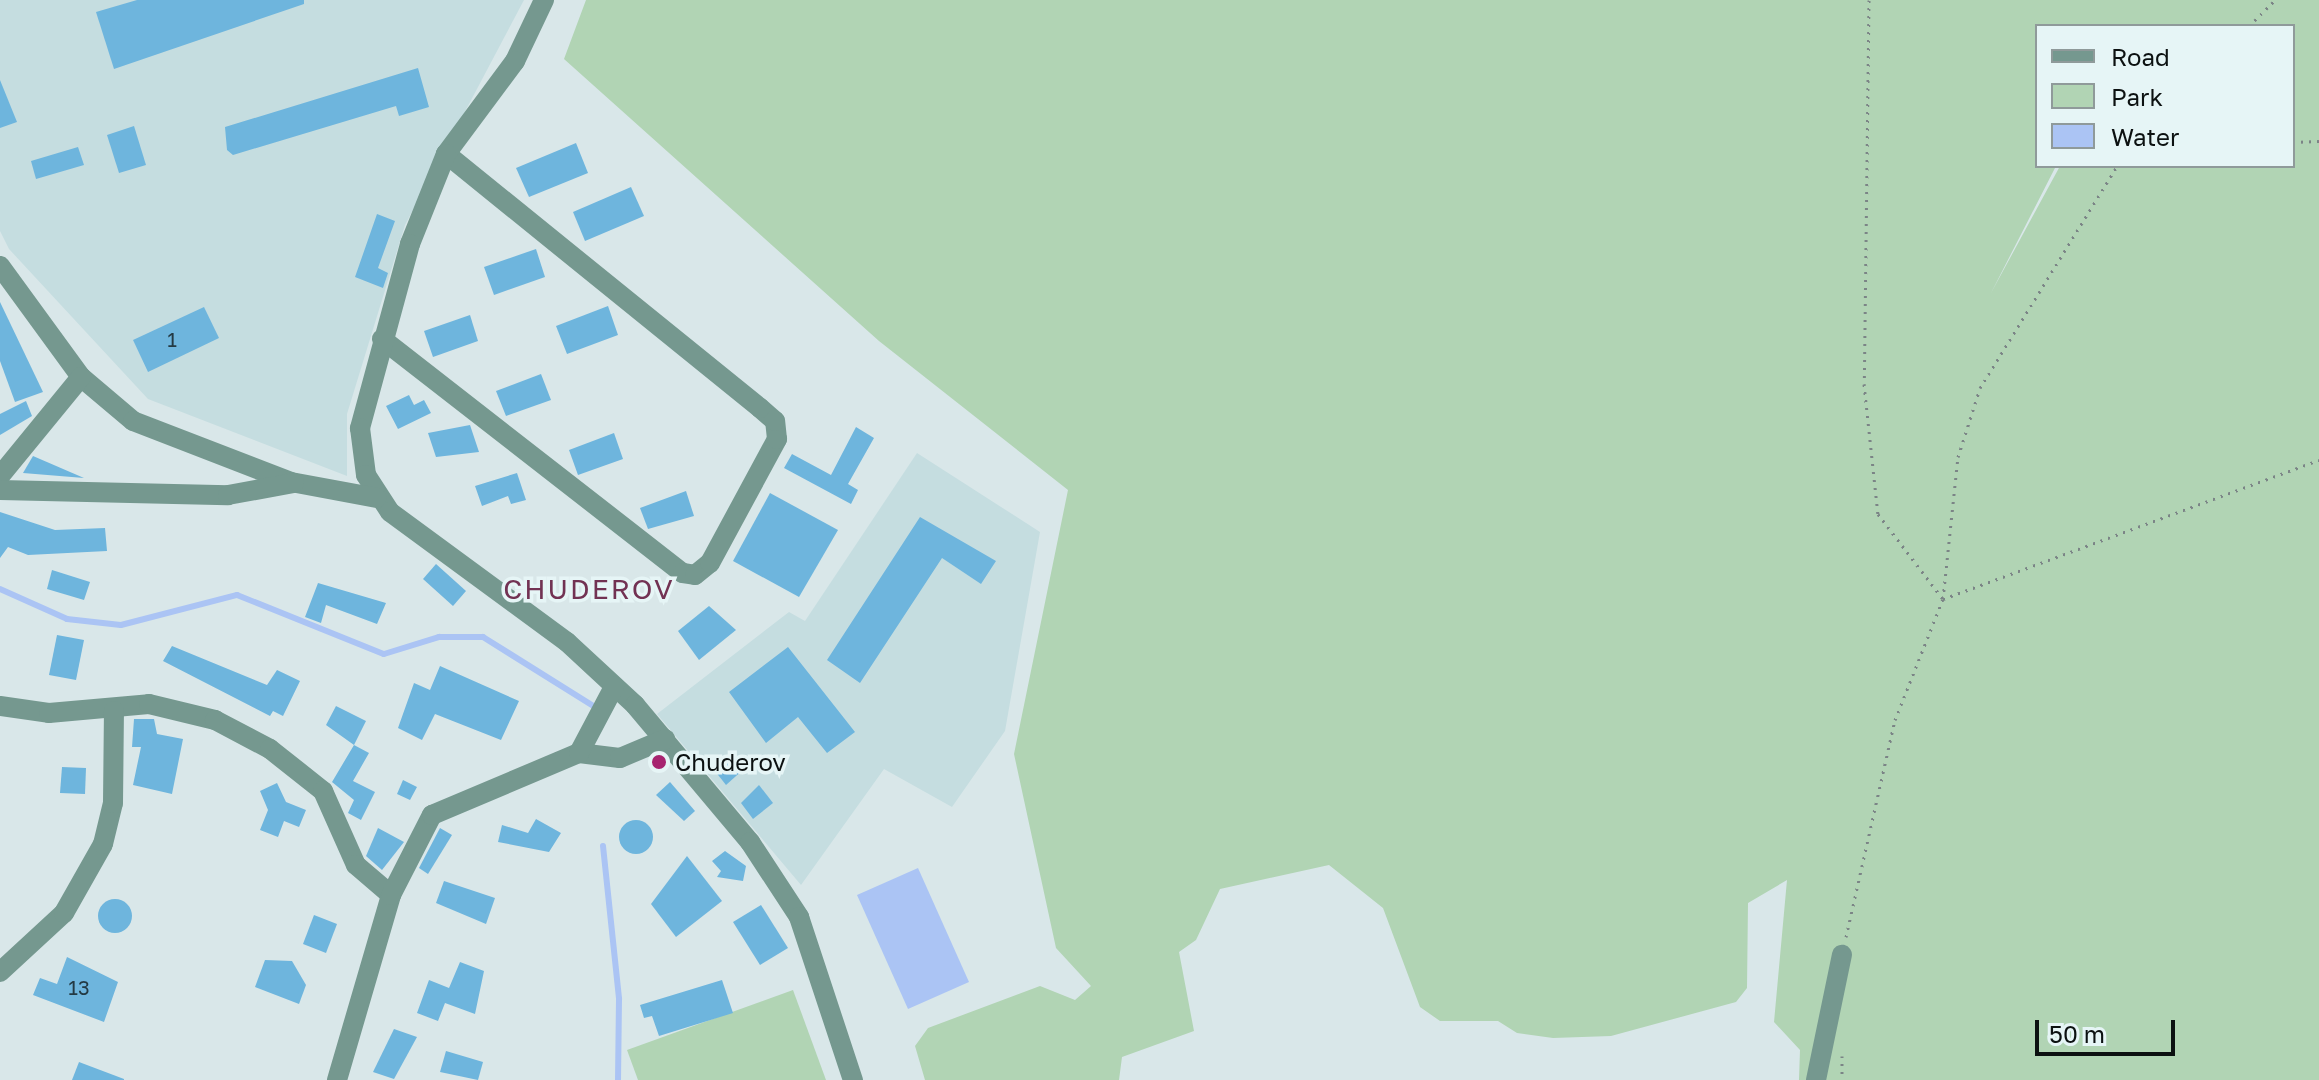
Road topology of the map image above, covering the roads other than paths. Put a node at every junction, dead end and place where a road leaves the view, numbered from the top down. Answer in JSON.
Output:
{"nodes":[{"id":1,"x":544,"y":0,"type":"edge"},
{"id":2,"x":446,"y":154,"type":"junction"},
{"id":3,"x":0,"y":266,"type":"edge"},
{"id":4,"x":382,"y":339,"type":"junction"},
{"id":5,"x":81,"y":377,"type":"junction"},
{"id":6,"x":0,"y":476,"type":"edge"},
{"id":7,"x":294,"y":483,"type":"junction"},
{"id":8,"x":0,"y":490,"type":"edge"},
{"id":9,"x":377,"y":498,"type":"junction"},
{"id":10,"x":610,"y":694,"type":"junction"},
{"id":11,"x":0,"y":706,"type":"edge"},
{"id":12,"x":114,"y":711,"type":"junction"},
{"id":13,"x":665,"y":739,"type":"junction"},
{"id":14,"x":588,"y":754,"type":"junction"},
{"id":15,"x":391,"y":895,"type":"junction"},
{"id":16,"x":1842,"y":955,"type":"road end"},
{"id":17,"x":0,"y":972,"type":"edge"},
{"id":18,"x":337,"y":1080,"type":"edge"},
{"id":19,"x":853,"y":1080,"type":"edge"},
{"id":20,"x":1816,"y":1080,"type":"edge"}],
"edges":[{"from":1,"to":2,"type":"street"},
{"from":2,"to":4,"type":"street"},
{"from":2,"to":4,"type":"street"},
{"from":3,"to":5,"type":"street"},
{"from":4,"to":9,"type":"street"},
{"from":5,"to":6,"type":"street"},
{"from":5,"to":7,"type":"street"},
{"from":7,"to":8,"type":"street"},
{"from":7,"to":9,"type":"street"},
{"from":9,"to":10,"type":"street"},
{"from":10,"to":13,"type":"street"},
{"from":10,"to":14,"type":"street"},
{"from":11,"to":12,"type":"street"},
{"from":12,"to":15,"type":"street"},
{"from":12,"to":17,"type":"street"},
{"from":13,"to":14,"type":"street"},
{"from":13,"to":19,"type":"street"},
{"from":14,"to":15,"type":"street"},
{"from":15,"to":18,"type":"street"},
{"from":16,"to":20,"type":"street"}]}
